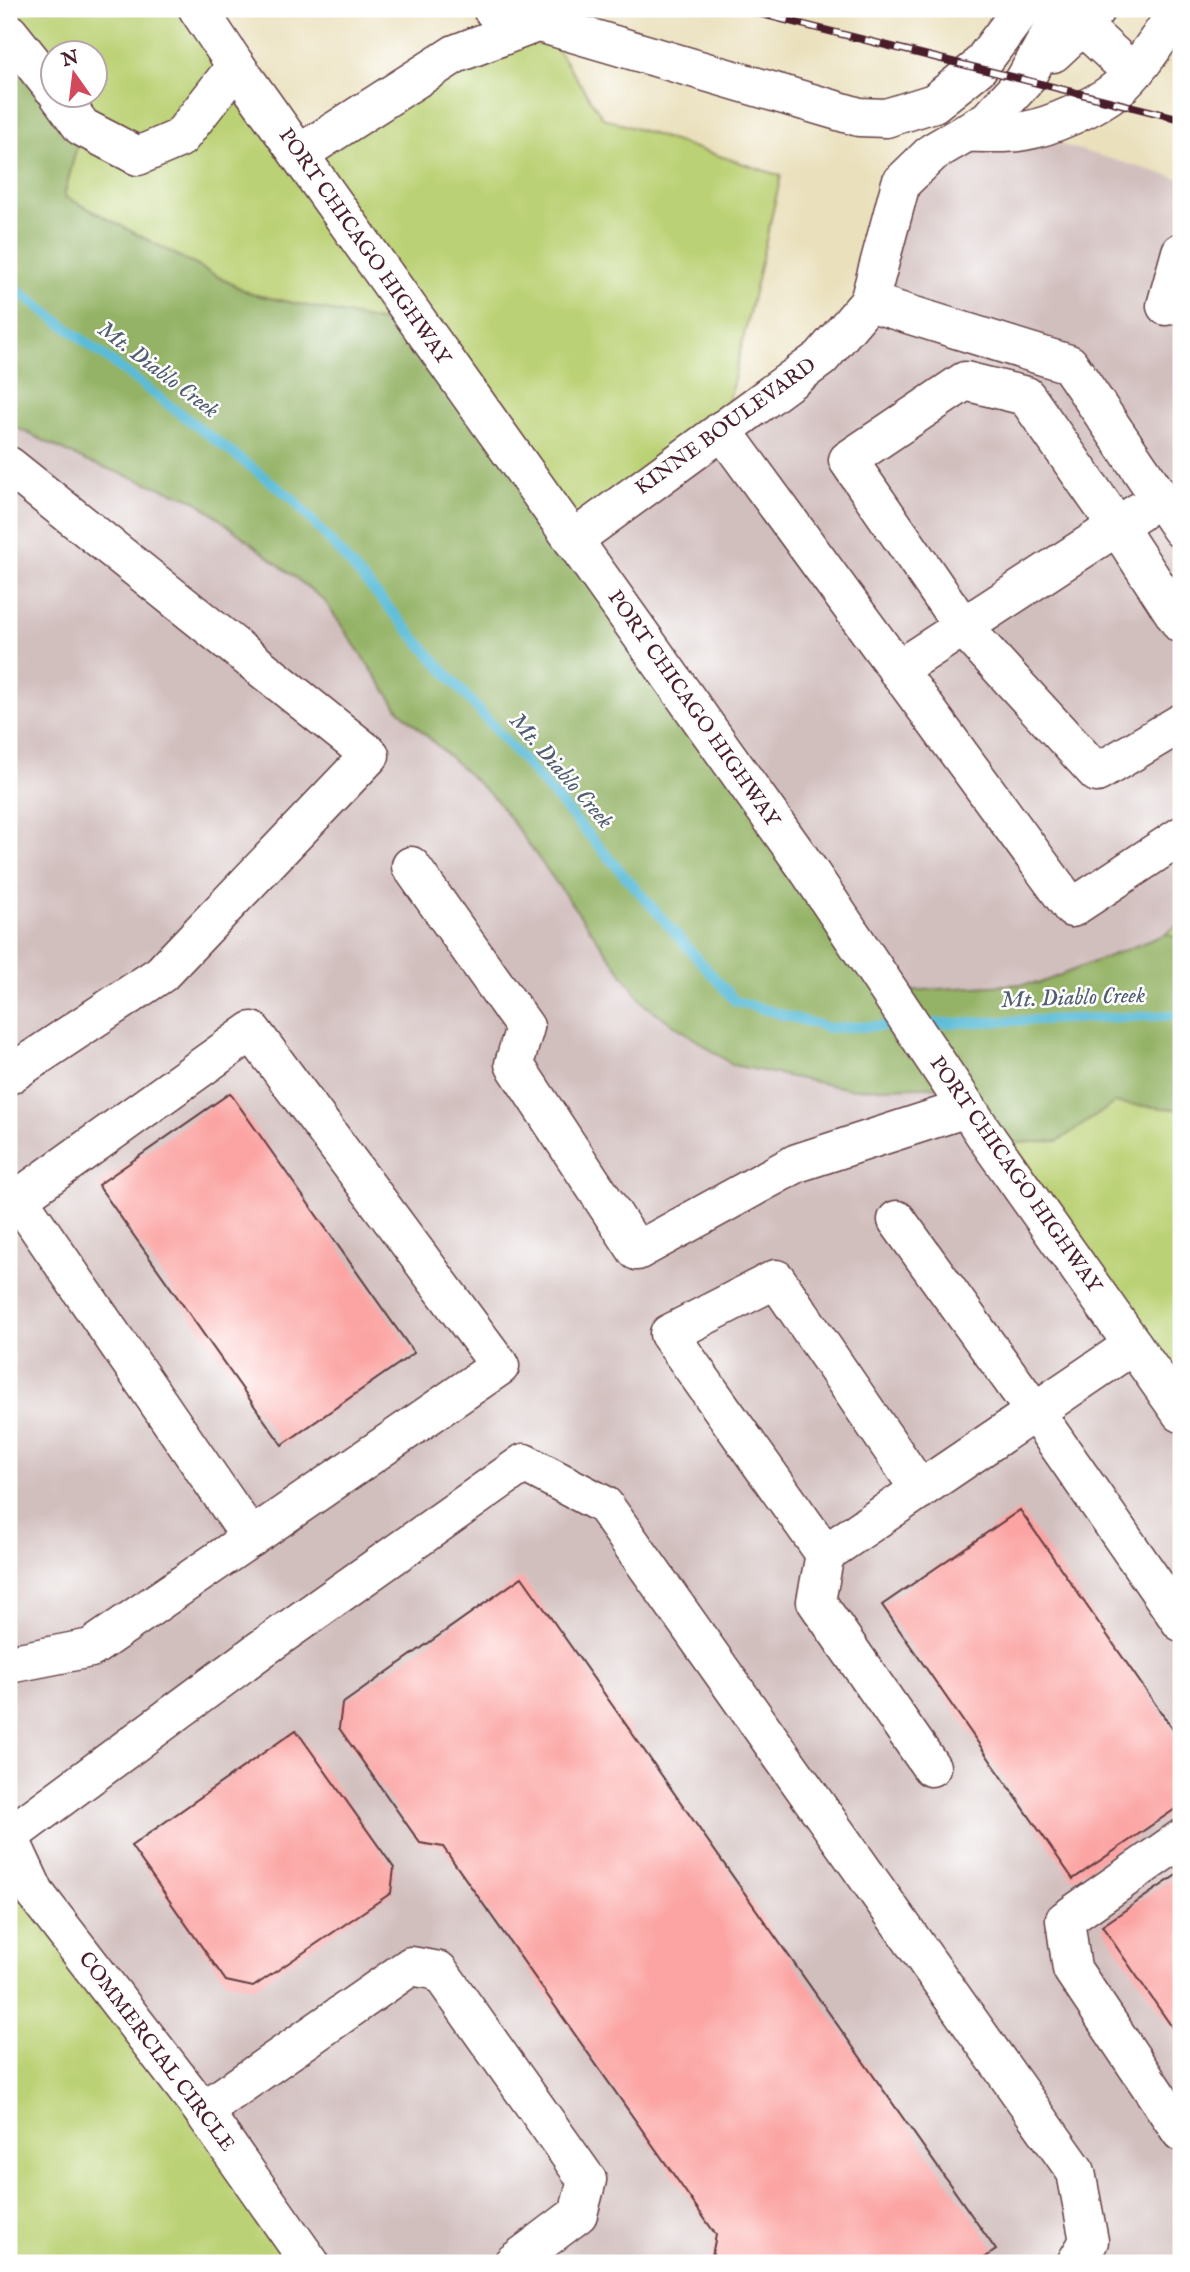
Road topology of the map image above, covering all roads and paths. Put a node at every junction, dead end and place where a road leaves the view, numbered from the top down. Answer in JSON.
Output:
{"nodes":[{"id":1,"x":198,"y":9,"type":"edge"},
{"id":2,"x":492,"y":9,"type":"edge"},
{"id":3,"x":1179,"y":9,"type":"edge"},
{"id":4,"x":1020,"y":11,"type":"edge"},
{"id":5,"x":1073,"y":19,"type":"edge"},
{"id":6,"x":538,"y":22,"type":"junction"},
{"id":7,"x":9,"y":33,"type":"edge"},
{"id":8,"x":236,"y":66,"type":"junction"},
{"id":9,"x":38,"y":69,"type":"edge"},
{"id":10,"x":1132,"y":72,"type":"junction"},
{"id":11,"x":68,"y":108,"type":"edge"},
{"id":12,"x":965,"y":133,"type":"junction"},
{"id":13,"x":299,"y":154,"type":"junction"},
{"id":14,"x":1181,"y":252,"type":"edge"},
{"id":15,"x":869,"y":302,"type":"junction"},
{"id":16,"x":1166,"y":306,"type":"dead end"},
{"id":17,"x":722,"y":430,"type":"junction"},
{"id":18,"x":9,"y":466,"type":"edge"},
{"id":19,"x":1160,"y":498,"type":"junction"},
{"id":20,"x":1117,"y":526,"type":"junction"},
{"id":21,"x":1181,"y":529,"type":"edge"},
{"id":22,"x":573,"y":540,"type":"junction"},
{"id":23,"x":1181,"y":624,"type":"edge"},
{"id":24,"x":963,"y":627,"type":"junction"},
{"id":25,"x":897,"y":670,"type":"junction"},
{"id":26,"x":1181,"y":723,"type":"edge"},
{"id":27,"x":1181,"y":836,"type":"edge"},
{"id":28,"x":411,"y":866,"type":"dead end"},
{"id":29,"x":9,"y":1075,"type":"edge"},
{"id":30,"x":967,"y":1108,"type":"junction"},
{"id":31,"x":13,"y":1202,"type":"edge"},
{"id":32,"x":897,"y":1220,"type":"dead end"},
{"id":33,"x":1133,"y":1345,"type":"junction"},
{"id":34,"x":1035,"y":1412,"type":"junction"},
{"id":35,"x":1181,"y":1413,"type":"edge"},
{"id":36,"x":920,"y":1490,"type":"junction"},
{"id":37,"x":251,"y":1538,"type":"junction"},
{"id":38,"x":825,"y":1555,"type":"junction"},
{"id":39,"x":1181,"y":1622,"type":"edge"},
{"id":40,"x":9,"y":1664,"type":"edge"},
{"id":41,"x":931,"y":1768,"type":"dead end"},
{"id":42,"x":9,"y":1837,"type":"edge"},
{"id":43,"x":1181,"y":1839,"type":"edge"},
{"id":44,"x":203,"y":2112,"type":"junction"},
{"id":45,"x":1181,"y":2132,"type":"edge"},
{"id":46,"x":310,"y":2263,"type":"edge"},
{"id":47,"x":513,"y":2263,"type":"edge"},
{"id":48,"x":1076,"y":2263,"type":"edge"}],
"edges":[{"from":1,"to":8,"type":"street","name":"PORT CHICAGO HIGHWAY"},
{"from":2,"to":6,"type":"street"},
{"from":3,"to":10,"type":"street"},
{"from":4,"to":5,"type":"street"},
{"from":4,"to":6,"type":"street"},
{"from":5,"to":10,"type":"street"},
{"from":5,"to":12,"type":"street"},
{"from":6,"to":13,"type":"street"},
{"from":7,"to":9,"type":"street"},
{"from":8,"to":11,"type":"street"},
{"from":8,"to":13,"type":"street","name":"PORT CHICAGO HIGHWAY"},
{"from":10,"to":12,"type":"street"},
{"from":12,"to":15,"type":"street"},
{"from":13,"to":22,"type":"street","name":"PORT CHICAGO HIGHWAY"},
{"from":14,"to":16,"type":"street"},
{"from":15,"to":17,"type":"street","name":"KINNE BOULEVARD"},
{"from":15,"to":19,"type":"street"},
{"from":17,"to":22,"type":"street","name":"KINNE BOULEVARD"},
{"from":17,"to":25,"type":"street"},
{"from":18,"to":29,"type":"street"},
{"from":19,"to":20,"type":"street"},
{"from":19,"to":21,"type":"street"},
{"from":20,"to":23,"type":"street"},
{"from":20,"to":24,"type":"street"},
{"from":20,"to":24,"type":"street"},
{"from":22,"to":30,"type":"street","name":"PORT CHICAGO HIGHWAY"},
{"from":24,"to":25,"type":"street"},
{"from":24,"to":26,"type":"street"},
{"from":25,"to":27,"type":"street"},
{"from":28,"to":30,"type":"street"},
{"from":30,"to":33,"type":"street","name":"PORT CHICAGO HIGHWAY"},
{"from":31,"to":37,"type":"street"},
{"from":31,"to":37,"type":"street"},
{"from":32,"to":34,"type":"street"},
{"from":33,"to":34,"type":"street"},
{"from":33,"to":35,"type":"street","name":"PORT CHICAGO HIGHWAY"},
{"from":34,"to":36,"type":"street"},
{"from":34,"to":39,"type":"street"},
{"from":36,"to":38,"type":"street"},
{"from":36,"to":38,"type":"street"},
{"from":37,"to":40,"type":"street"},
{"from":38,"to":41,"type":"street"},
{"from":42,"to":44,"type":"street","name":"COMMERCIAL CIRCLE"},
{"from":42,"to":48,"type":"street"},
{"from":43,"to":45,"type":"street"},
{"from":44,"to":46,"type":"street","name":"COMMERCIAL CIRCLE"},
{"from":44,"to":47,"type":"street"}]}
